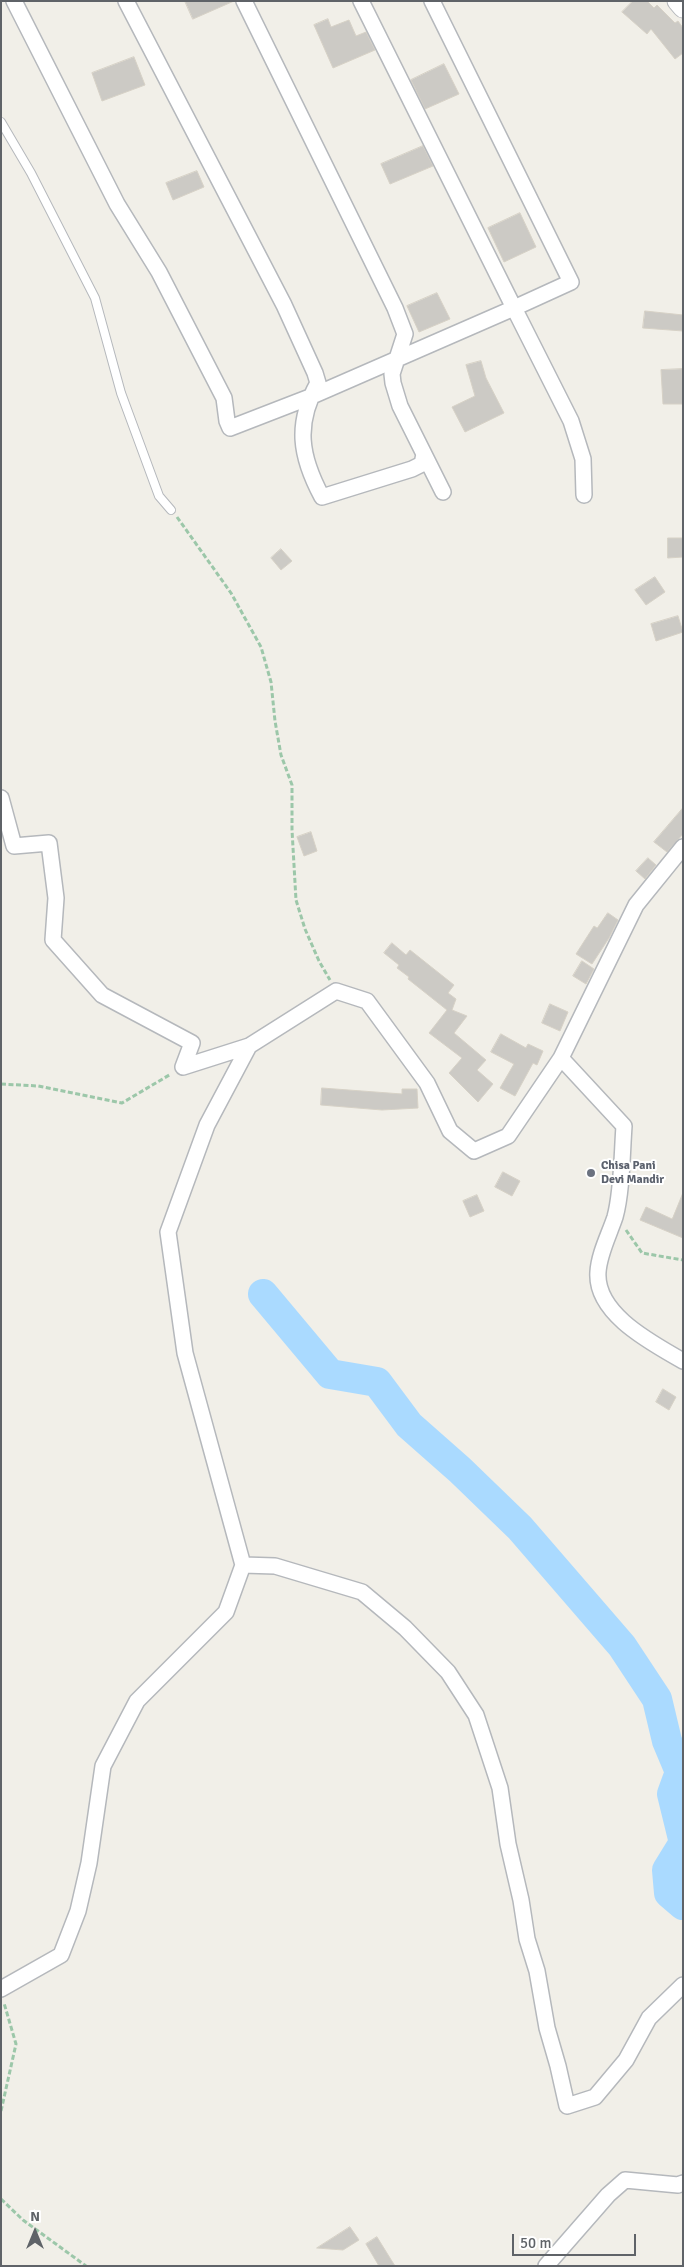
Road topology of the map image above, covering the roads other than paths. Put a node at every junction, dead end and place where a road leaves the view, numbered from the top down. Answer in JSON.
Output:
{"nodes":[{"id":1,"x":14,"y":1,"type":"edge"},
{"id":2,"x":126,"y":1,"type":"edge"},
{"id":3,"x":244,"y":1,"type":"edge"},
{"id":4,"x":361,"y":1,"type":"edge"},
{"id":5,"x":432,"y":1,"type":"edge"},
{"id":6,"x":677,"y":1,"type":"edge"},
{"id":7,"x":683,"y":8,"type":"edge"},
{"id":8,"x":1,"y":122,"type":"edge"},
{"id":9,"x":514,"y":308,"type":"junction"},
{"id":10,"x":398,"y":359,"type":"junction"},
{"id":11,"x":310,"y":398,"type":"junction"},
{"id":12,"x":424,"y":454,"type":"junction"},
{"id":13,"x":443,"y":492,"type":"dead end"},
{"id":14,"x":584,"y":495,"type":"dead end"},
{"id":15,"x":171,"y":510,"type":"road end"},
{"id":16,"x":1,"y":798,"type":"edge"},
{"id":17,"x":683,"y":847,"type":"edge"},
{"id":18,"x":249,"y":1046,"type":"junction"},
{"id":19,"x":561,"y":1058,"type":"junction"},
{"id":20,"x":683,"y":1361,"type":"edge"},
{"id":21,"x":243,"y":1565,"type":"junction"},
{"id":22,"x":683,"y":1985,"type":"edge"},
{"id":23,"x":1,"y":1989,"type":"edge"},
{"id":24,"x":683,"y":2183,"type":"edge"},
{"id":25,"x":546,"y":2266,"type":"edge"}],
"edges":[{"from":1,"to":11,"type":"street"},
{"from":2,"to":11,"type":"street"},
{"from":3,"to":10,"type":"street"},
{"from":4,"to":9,"type":"street"},
{"from":5,"to":9,"type":"street"},
{"from":6,"to":7,"type":"street"},
{"from":8,"to":15,"type":"lane"},
{"from":9,"to":10,"type":"street"},
{"from":9,"to":14,"type":"street"},
{"from":10,"to":11,"type":"street"},
{"from":10,"to":12,"type":"street"},
{"from":11,"to":12,"type":"street"},
{"from":12,"to":13,"type":"street"},
{"from":16,"to":18,"type":"street"},
{"from":17,"to":19,"type":"street"},
{"from":18,"to":19,"type":"street"},
{"from":18,"to":21,"type":"street"},
{"from":19,"to":20,"type":"street"},
{"from":21,"to":22,"type":"street"},
{"from":21,"to":23,"type":"street"},
{"from":24,"to":25,"type":"street"}]}
